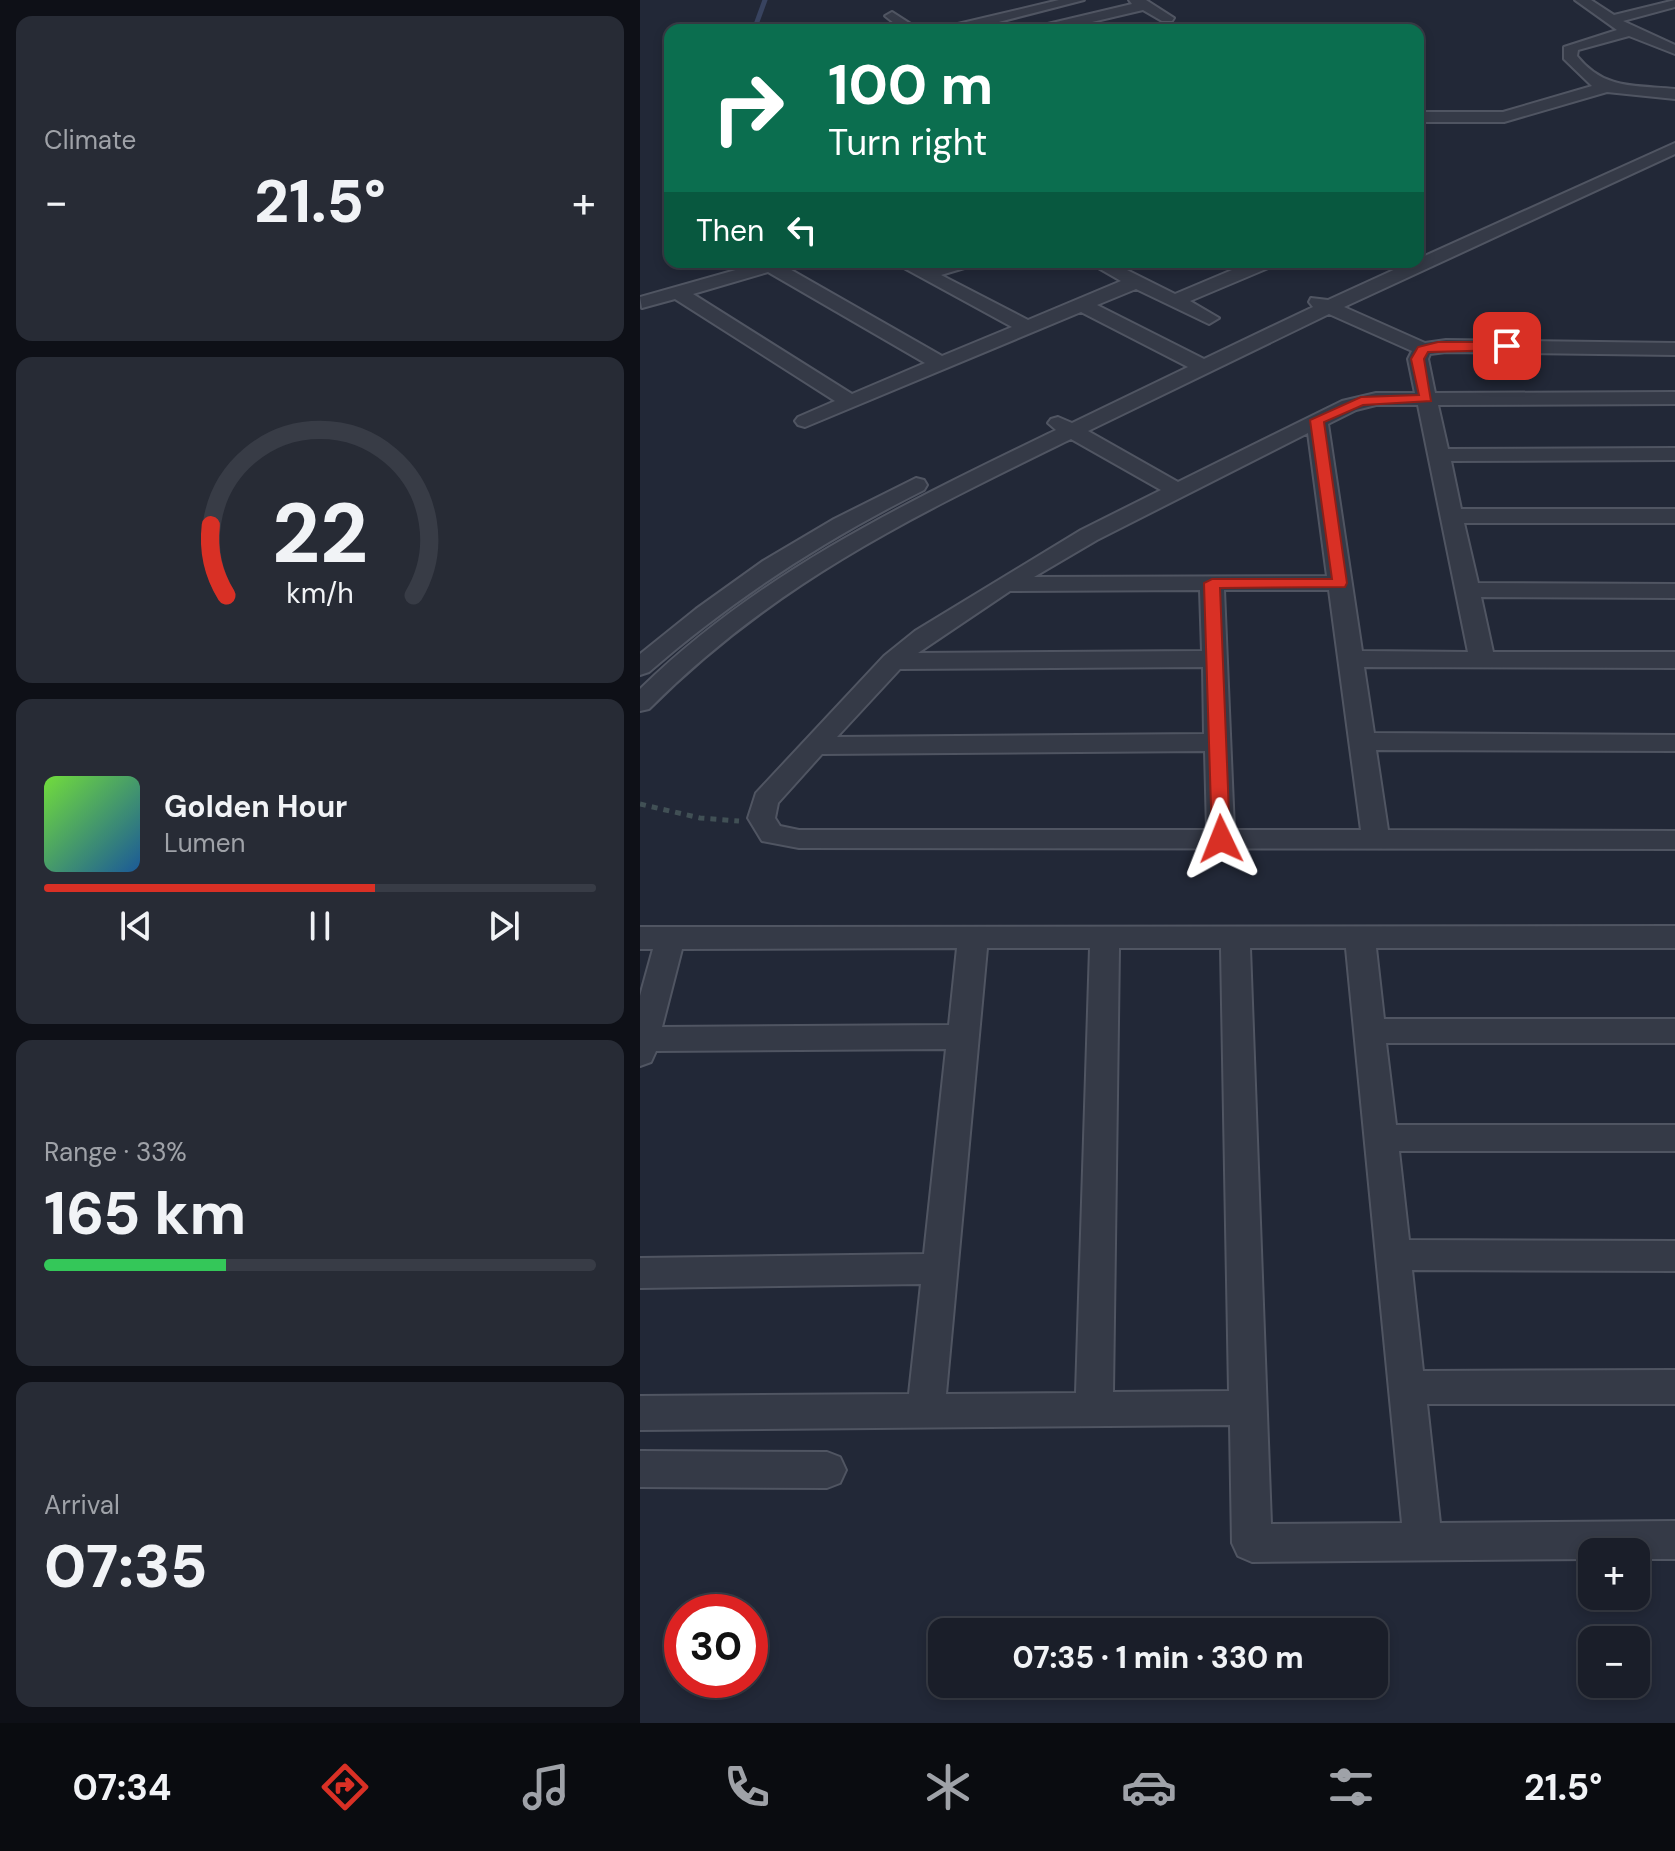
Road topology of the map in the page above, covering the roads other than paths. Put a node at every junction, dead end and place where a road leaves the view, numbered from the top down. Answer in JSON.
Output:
{"nodes":[{"id":1,"x":1077,"y":0,"type":"edge"},
{"id":2,"x":1582,"y":0,"type":"edge"},
{"id":3,"x":1652,"y":0,"type":"edge"},
{"id":4,"x":1140,"y":2,"type":"edge"},
{"id":5,"x":1675,"y":3,"type":"edge"},
{"id":6,"x":892,"y":16,"type":"dead end"},
{"id":7,"x":1167,"y":18,"type":"dead end"},
{"id":8,"x":1615,"y":22,"type":"junction"},
{"id":9,"x":1660,"y":23,"type":"dead end"},
{"id":10,"x":904,"y":24,"type":"edge"},
{"id":11,"x":975,"y":24,"type":"edge"},
{"id":12,"x":1061,"y":24,"type":"edge"},
{"id":13,"x":1675,"y":50,"type":"edge"},
{"id":14,"x":1606,"y":87,"type":"junction"},
{"id":15,"x":1675,"y":94,"type":"edge"},
{"id":16,"x":1424,"y":117,"type":"edge"},
{"id":17,"x":1675,"y":134,"type":"edge"},
{"id":18,"x":1675,"y":148,"type":"edge"},
{"id":19,"x":1424,"y":247,"type":"edge"},
{"id":20,"x":1424,"y":257,"type":"edge"},
{"id":21,"x":763,"y":268,"type":"edge"},
{"id":22,"x":784,"y":268,"type":"edge"},
{"id":23,"x":914,"y":268,"type":"edge"},
{"id":24,"x":945,"y":268,"type":"edge"},
{"id":25,"x":1108,"y":268,"type":"edge"},
{"id":26,"x":1243,"y":268,"type":"edge"},
{"id":27,"x":1380,"y":268,"type":"edge"},
{"id":28,"x":1399,"y":268,"type":"edge"},
{"id":29,"x":925,"y":274,"type":"junction"},
{"id":30,"x":1135,"y":282,"type":"junction"},
{"id":31,"x":677,"y":292,"type":"junction"},
{"id":32,"x":1174,"y":301,"type":"junction"},
{"id":33,"x":642,"y":302,"type":"edge"},
{"id":34,"x":1319,"y":303,"type":"junction"},
{"id":35,"x":1081,"y":304,"type":"junction"},
{"id":36,"x":1209,"y":318,"type":"dead end"},
{"id":37,"x":1027,"y":327,"type":"junction"},
{"id":38,"x":1423,"y":349,"type":"junction"},
{"id":39,"x":1675,"y":349,"type":"edge"},
{"id":40,"x":1196,"y":363,"type":"junction"},
{"id":41,"x":941,"y":364,"type":"junction"},
{"id":42,"x":1426,"y":398,"type":"junction"},
{"id":43,"x":1675,"y":398,"type":"edge"},
{"id":44,"x":851,"y":402,"type":"junction"},
{"id":45,"x":1317,"y":420,"type":"junction"},
{"id":46,"x":805,"y":421,"type":"dead end"},
{"id":47,"x":1061,"y":424,"type":"junction"},
{"id":48,"x":1675,"y":454,"type":"edge"},
{"id":49,"x":1438,"y":455,"type":"junction"},
{"id":50,"x":1176,"y":490,"type":"junction"},
{"id":51,"x":1451,"y":516,"type":"junction"},
{"id":52,"x":1675,"y":516,"type":"edge"},
{"id":53,"x":1212,"y":583,"type":"junction"},
{"id":54,"x":1340,"y":583,"type":"junction"},
{"id":55,"x":1005,"y":584,"type":"junction"},
{"id":56,"x":1468,"y":590,"type":"junction"},
{"id":57,"x":1675,"y":591,"type":"edge"},
{"id":58,"x":724,"y":598,"type":"junction"},
{"id":59,"x":749,"y":608,"type":"junction"},
{"id":60,"x":1215,"y":659,"type":"junction"},
{"id":61,"x":1351,"y":659,"type":"junction"},
{"id":62,"x":1482,"y":659,"type":"junction"},
{"id":63,"x":1675,"y":660,"type":"edge"},
{"id":64,"x":893,"y":661,"type":"junction"},
{"id":65,"x":640,"y":667,"type":"edge"},
{"id":66,"x":640,"y":703,"type":"edge"},
{"id":67,"x":1362,"y":741,"type":"junction"},
{"id":68,"x":1217,"y":742,"type":"junction"},
{"id":69,"x":1675,"y":743,"type":"edge"},
{"id":70,"x":815,"y":746,"type":"junction"},
{"id":71,"x":1221,"y":839,"type":"junction"},
{"id":72,"x":1376,"y":840,"type":"junction"},
{"id":73,"x":1675,"y":840,"type":"edge"},
{"id":74,"x":1235,"y":937,"type":"junction"},
{"id":75,"x":1360,"y":937,"type":"junction"},
{"id":76,"x":1675,"y":937,"type":"edge"},
{"id":77,"x":655,"y":938,"type":"edge"},
{"id":78,"x":973,"y":938,"type":"junction"},
{"id":79,"x":1105,"y":938,"type":"junction"},
{"id":80,"x":1370,"y":1031,"type":"junction"},
{"id":81,"x":1675,"y":1031,"type":"edge"},
{"id":82,"x":963,"y":1037,"type":"junction"},
{"id":83,"x":642,"y":1046,"type":"edge"},
{"id":84,"x":1381,"y":1138,"type":"junction"},
{"id":85,"x":1675,"y":1138,"type":"edge"},
{"id":86,"x":1393,"y":1255,"type":"junction"},
{"id":87,"x":1675,"y":1256,"type":"edge"},
{"id":88,"x":940,"y":1269,"type":"junction"},
{"id":89,"x":640,"y":1273,"type":"edge"},
{"id":90,"x":1675,"y":1387,"type":"edge"},
{"id":91,"x":1406,"y":1388,"type":"junction"},
{"id":92,"x":1248,"y":1408,"type":"junction"},
{"id":93,"x":1094,"y":1410,"type":"junction"},
{"id":94,"x":926,"y":1411,"type":"junction"},
{"id":95,"x":640,"y":1413,"type":"edge"},
{"id":96,"x":640,"y":1469,"type":"edge"},
{"id":97,"x":827,"y":1470,"type":"dead end"},
{"id":98,"x":1675,"y":1540,"type":"edge"},
{"id":99,"x":1423,"y":1542,"type":"junction"}],
"edges":[{"from":1,"to":11,"type":"street"},
{"from":2,"to":8,"type":"street"},
{"from":3,"to":8,"type":"street"},
{"from":4,"to":7,"type":"street"},
{"from":4,"to":12,"type":"street"},
{"from":5,"to":8,"type":"street"},
{"from":6,"to":10,"type":"street"},
{"from":8,"to":9,"type":"street"},
{"from":8,"to":13,"type":"street"},
{"from":8,"to":14,"type":"street"},
{"from":14,"to":15,"type":"street"},
{"from":14,"to":16,"type":"street"},
{"from":17,"to":19,"type":"street"},
{"from":18,"to":20,"type":"street"},
{"from":21,"to":31,"type":"street"},
{"from":22,"to":41,"type":"street"},
{"from":23,"to":29,"type":"street"},
{"from":24,"to":29,"type":"street"},
{"from":25,"to":30,"type":"street"},
{"from":26,"to":32,"type":"street"},
{"from":27,"to":34,"type":"street"},
{"from":28,"to":34,"type":"street"},
{"from":29,"to":37,"type":"street"},
{"from":30,"to":32,"type":"street"},
{"from":30,"to":35,"type":"street"},
{"from":31,"to":33,"type":"street"},
{"from":31,"to":44,"type":"street"},
{"from":32,"to":36,"type":"street"},
{"from":34,"to":38,"type":"street"},
{"from":34,"to":40,"type":"street"},
{"from":35,"to":37,"type":"street"},
{"from":35,"to":40,"type":"street"},
{"from":37,"to":41,"type":"street"},
{"from":38,"to":39,"type":"street"},
{"from":38,"to":42,"type":"street"},
{"from":40,"to":47,"type":"street"},
{"from":41,"to":44,"type":"street"},
{"from":42,"to":43,"type":"street"},
{"from":42,"to":45,"type":"street"},
{"from":42,"to":49,"type":"street"},
{"from":44,"to":46,"type":"street"},
{"from":45,"to":50,"type":"street"},
{"from":45,"to":54,"type":"street"},
{"from":47,"to":50,"type":"street"},
{"from":47,"to":58,"type":"street"},
{"from":47,"to":59,"type":"street"},
{"from":48,"to":49,"type":"street"},
{"from":49,"to":51,"type":"street"},
{"from":50,"to":55,"type":"street"},
{"from":51,"to":52,"type":"street"},
{"from":51,"to":56,"type":"street"},
{"from":53,"to":54,"type":"street"},
{"from":53,"to":55,"type":"street"},
{"from":53,"to":60,"type":"street"},
{"from":54,"to":61,"type":"street"},
{"from":55,"to":64,"type":"street"},
{"from":56,"to":57,"type":"street"},
{"from":56,"to":62,"type":"street"},
{"from":58,"to":59,"type":"street"},
{"from":58,"to":65,"type":"street"},
{"from":59,"to":66,"type":"street"},
{"from":60,"to":64,"type":"street"},
{"from":60,"to":68,"type":"street"},
{"from":61,"to":62,"type":"street"},
{"from":61,"to":67,"type":"street"},
{"from":62,"to":63,"type":"street"},
{"from":64,"to":70,"type":"street"},
{"from":67,"to":69,"type":"street"},
{"from":67,"to":72,"type":"street"},
{"from":68,"to":70,"type":"street"},
{"from":68,"to":71,"type":"street"},
{"from":70,"to":71,"type":"street"},
{"from":71,"to":72,"type":"street"},
{"from":72,"to":73,"type":"street"},
{"from":74,"to":75,"type":"street"},
{"from":74,"to":79,"type":"street"},
{"from":74,"to":92,"type":"street"},
{"from":75,"to":76,"type":"street"},
{"from":75,"to":80,"type":"street"},
{"from":77,"to":78,"type":"street"},
{"from":77,"to":83,"type":"street"},
{"from":78,"to":79,"type":"street"},
{"from":78,"to":82,"type":"street"},
{"from":79,"to":93,"type":"street"},
{"from":80,"to":81,"type":"street"},
{"from":80,"to":84,"type":"street"},
{"from":82,"to":83,"type":"street"},
{"from":82,"to":88,"type":"street"},
{"from":84,"to":85,"type":"street"},
{"from":84,"to":86,"type":"street"},
{"from":86,"to":87,"type":"street"},
{"from":86,"to":91,"type":"street"},
{"from":88,"to":89,"type":"street"},
{"from":88,"to":94,"type":"street"},
{"from":90,"to":91,"type":"street"},
{"from":91,"to":99,"type":"street"},
{"from":92,"to":93,"type":"street"},
{"from":92,"to":99,"type":"street"},
{"from":93,"to":94,"type":"street"},
{"from":94,"to":95,"type":"street"},
{"from":96,"to":97,"type":"street"},
{"from":98,"to":99,"type":"street"}]}
